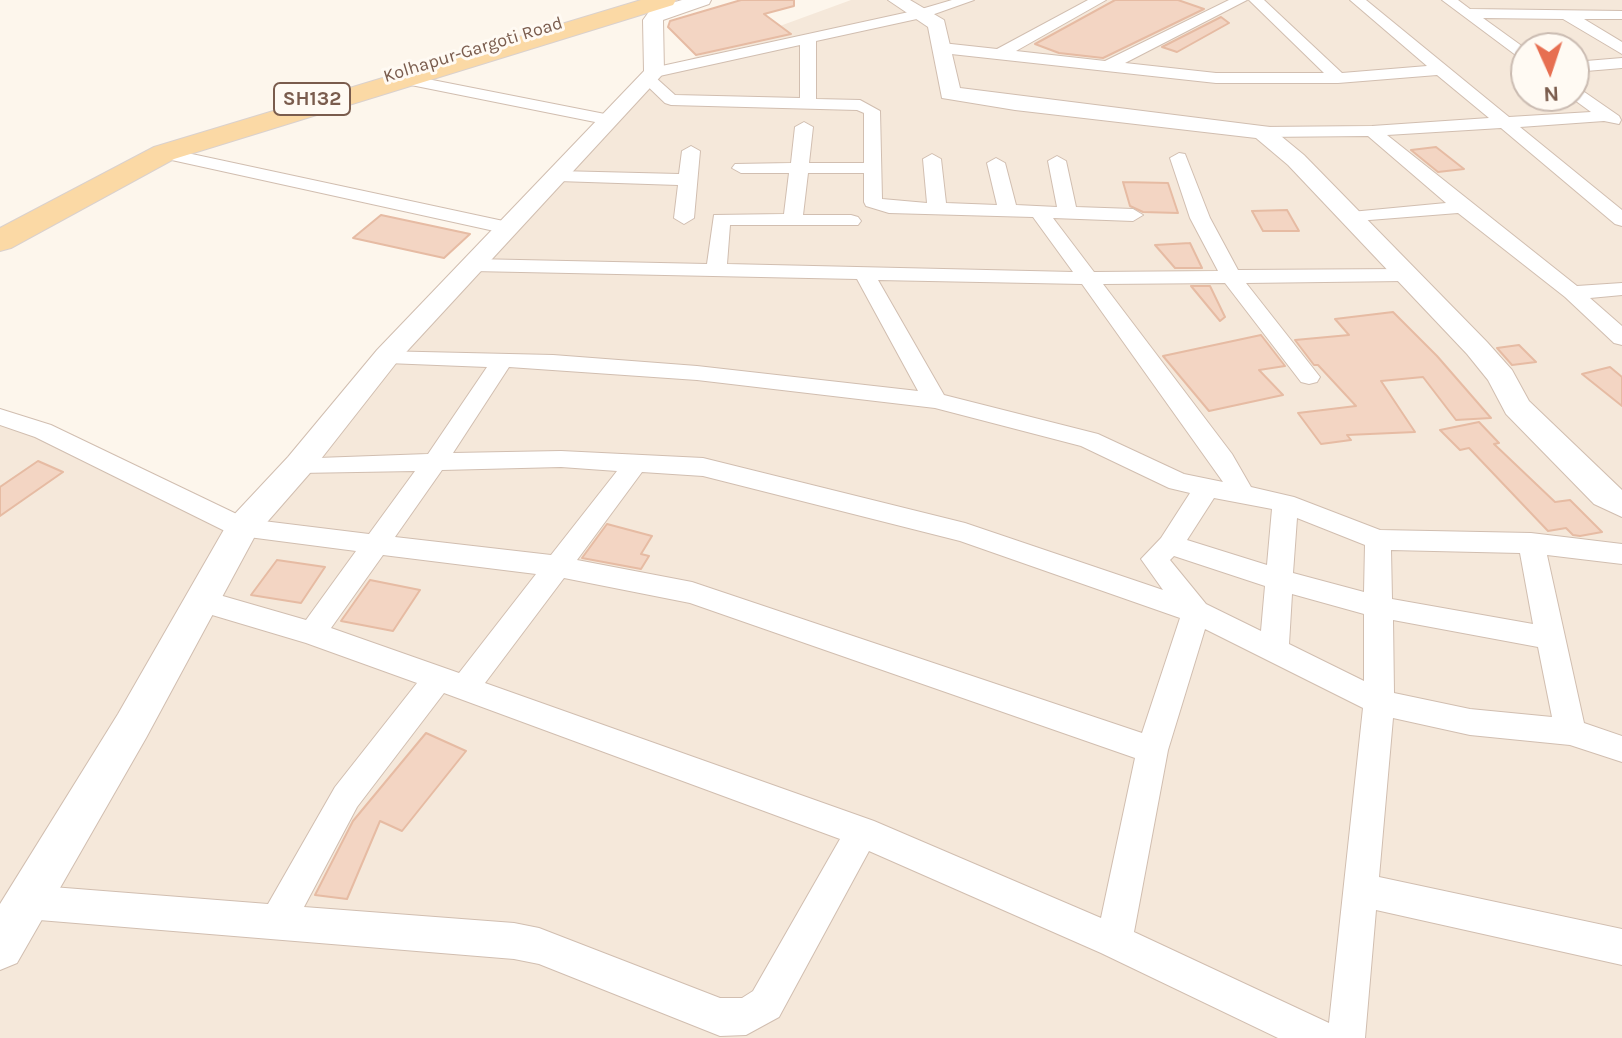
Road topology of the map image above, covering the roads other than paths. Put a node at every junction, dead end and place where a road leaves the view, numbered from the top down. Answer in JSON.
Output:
{"nodes":[{"id":1,"x":702,"y":0,"type":"edge"},
{"id":2,"x":897,"y":0,"type":"edge"},
{"id":3,"x":967,"y":0,"type":"edge"},
{"id":4,"x":1099,"y":0,"type":"edge"},
{"id":5,"x":1240,"y":0,"type":"edge"},
{"id":6,"x":1256,"y":0,"type":"edge"},
{"id":7,"x":1357,"y":0,"type":"edge"},
{"id":8,"x":1449,"y":0,"type":"edge"},
{"id":9,"x":653,"y":3,"type":"edge"},
{"id":10,"x":1468,"y":13,"type":"junction"},
{"id":11,"x":1564,"y":13,"type":"junction"},
{"id":12,"x":921,"y":14,"type":"junction"},
{"id":13,"x":1622,"y":15,"type":"edge"},
{"id":14,"x":1596,"y":33,"type":"junction"},
{"id":15,"x":1622,"y":34,"type":"edge"},
{"id":16,"x":808,"y":39,"type":"junction"},
{"id":17,"x":1510,"y":43,"type":"edge"},
{"id":18,"x":942,"y":48,"type":"junction"},
{"id":19,"x":1622,"y":49,"type":"edge"},
{"id":20,"x":1590,"y":50,"type":"edge"},
{"id":21,"x":1000,"y":54,"type":"junction"},
{"id":22,"x":1622,"y":63,"type":"edge"},
{"id":23,"x":1107,"y":66,"type":"junction"},
{"id":24,"x":1590,"y":66,"type":"edge"},
{"id":25,"x":1438,"y":70,"type":"junction"},
{"id":26,"x":651,"y":76,"type":"junction"},
{"id":27,"x":1338,"y":78,"type":"junction"},
{"id":28,"x":402,"y":79,"type":"junction"},
{"id":29,"x":1622,"y":80,"type":"edge"},
{"id":30,"x":1590,"y":81,"type":"edge"},
{"id":31,"x":1590,"y":102,"type":"edge"},
{"id":32,"x":808,"y":103,"type":"junction"},
{"id":33,"x":1612,"y":115,"type":"edge"},
{"id":34,"x":610,"y":120,"type":"junction"},
{"id":35,"x":1501,"y":123,"type":"junction"},
{"id":36,"x":804,"y":127,"type":"dead end"},
{"id":37,"x":1372,"y":131,"type":"junction"},
{"id":38,"x":1262,"y":132,"type":"junction"},
{"id":39,"x":691,"y":151,"type":"dead end"},
{"id":40,"x":164,"y":153,"type":"junction"},
{"id":41,"x":1179,"y":158,"type":"dead end"},
{"id":42,"x":932,"y":159,"type":"dead end"},
{"id":43,"x":1057,"y":161,"type":"dead end"},
{"id":44,"x":996,"y":163,"type":"dead end"},
{"id":45,"x":741,"y":168,"type":"dead end"},
{"id":46,"x":799,"y":168,"type":"junction"},
{"id":47,"x":871,"y":168,"type":"junction"},
{"id":48,"x":558,"y":176,"type":"junction"},
{"id":49,"x":688,"y":180,"type":"junction"},
{"id":50,"x":1462,"y":207,"type":"junction"},
{"id":51,"x":937,"y":208,"type":"junction"},
{"id":52,"x":1008,"y":210,"type":"junction"},
{"id":53,"x":1039,"y":212,"type":"junction"},
{"id":54,"x":1068,"y":213,"type":"junction"},
{"id":55,"x":1133,"y":215,"type":"dead end"},
{"id":56,"x":684,"y":218,"type":"dead end"},
{"id":57,"x":1351,"y":218,"type":"junction"},
{"id":58,"x":793,"y":219,"type":"junction"},
{"id":59,"x":1622,"y":220,"type":"edge"},
{"id":60,"x":851,"y":221,"type":"dead end"},
{"id":61,"x":508,"y":228,"type":"junction"},
{"id":62,"x":0,"y":230,"type":"edge"},
{"id":63,"x":0,"y":241,"type":"edge"},
{"id":64,"x":473,"y":265,"type":"junction"},
{"id":65,"x":716,"y":270,"type":"junction"},
{"id":66,"x":865,"y":275,"type":"junction"},
{"id":67,"x":1404,"y":275,"type":"junction"},
{"id":68,"x":1087,"y":278,"type":"junction"},
{"id":69,"x":1232,"y":278,"type":"junction"},
{"id":70,"x":1622,"y":289,"type":"edge"},
{"id":71,"x":1572,"y":293,"type":"junction"},
{"id":72,"x":1622,"y":338,"type":"edge"},
{"id":73,"x":387,"y":356,"type":"junction"},
{"id":74,"x":503,"y":360,"type":"junction"},
{"id":75,"x":1309,"y":377,"type":"dead end"},
{"id":76,"x":935,"y":400,"type":"junction"},
{"id":77,"x":0,"y":417,"type":"edge"},
{"id":78,"x":436,"y":460,"type":"junction"},
{"id":79,"x":636,"y":463,"type":"junction"},
{"id":80,"x":299,"y":465,"type":"junction"},
{"id":81,"x":1207,"y":488,"type":"junction"},
{"id":82,"x":1243,"y":495,"type":"junction"},
{"id":83,"x":1285,"y":503,"type":"junction"},
{"id":84,"x":1622,"y":505,"type":"edge"},
{"id":85,"x":242,"y":528,"type":"junction"},
{"id":86,"x":1378,"y":540,"type":"junction"},
{"id":87,"x":1531,"y":543,"type":"junction"},
{"id":88,"x":375,"y":545,"type":"junction"},
{"id":89,"x":1170,"y":545,"type":"junction"},
{"id":90,"x":1622,"y":554,"type":"edge"},
{"id":91,"x":557,"y":566,"type":"junction"},
{"id":92,"x":1280,"y":580,"type":"junction"},
{"id":93,"x":202,"y":601,"type":"junction"},
{"id":94,"x":1379,"y":607,"type":"junction"},
{"id":95,"x":1196,"y":612,"type":"junction"},
{"id":96,"x":312,"y":633,"type":"junction"},
{"id":97,"x":1550,"y":638,"type":"junction"},
{"id":98,"x":1274,"y":649,"type":"junction"},
{"id":99,"x":450,"y":685,"type":"junction"},
{"id":100,"x":1379,"y":702,"type":"junction"},
{"id":101,"x":1570,"y":732,"type":"junction"},
{"id":102,"x":1622,"y":749,"type":"edge"},
{"id":103,"x":1152,"y":750,"type":"junction"},
{"id":104,"x":862,"y":832,"type":"junction"},
{"id":105,"x":1361,"y":890,"type":"junction"},
{"id":106,"x":27,"y":902,"type":"junction"},
{"id":107,"x":277,"y":922,"type":"junction"},
{"id":108,"x":1114,"y":941,"type":"junction"},
{"id":109,"x":0,"y":947,"type":"edge"},
{"id":110,"x":1622,"y":947,"type":"edge"},
{"id":111,"x":1319,"y":1038,"type":"edge"},
{"id":112,"x":1346,"y":1038,"type":"edge"}],
"edges":[{"from":1,"to":9,"type":"street"},
{"from":2,"to":12,"type":"street"},
{"from":3,"to":12,"type":"street"},
{"from":4,"to":21,"type":"street"},
{"from":5,"to":23,"type":"street"},
{"from":6,"to":27,"type":"street"},
{"from":7,"to":25,"type":"street"},
{"from":8,"to":10,"type":"street"},
{"from":9,"to":26,"type":"street"},
{"from":9,"to":28,"type":"main road"},
{"from":9,"to":62,"type":"main road","name":"Kolhapur-Gargoti Road","number":"SH132"},
{"from":10,"to":11,"type":"street"},
{"from":10,"to":17,"type":"street"},
{"from":11,"to":13,"type":"street"},
{"from":11,"to":14,"type":"street"},
{"from":12,"to":16,"type":"street"},
{"from":12,"to":18,"type":"street"},
{"from":14,"to":15,"type":"street"},
{"from":14,"to":19,"type":"street"},
{"from":16,"to":26,"type":"street"},
{"from":16,"to":32,"type":"street"},
{"from":18,"to":21,"type":"street"},
{"from":18,"to":38,"type":"street"},
{"from":19,"to":20,"type":"street"},
{"from":21,"to":23,"type":"street"},
{"from":22,"to":24,"type":"street"},
{"from":23,"to":27,"type":"street"},
{"from":25,"to":27,"type":"street"},
{"from":25,"to":35,"type":"street"},
{"from":26,"to":32,"type":"street"},
{"from":26,"to":34,"type":"street"},
{"from":28,"to":34,"type":"street"},
{"from":28,"to":40,"type":"main road"},
{"from":29,"to":30,"type":"street"},
{"from":31,"to":33,"type":"street"},
{"from":32,"to":47,"type":"street"},
{"from":33,"to":35,"type":"street"},
{"from":34,"to":48,"type":"street"},
{"from":35,"to":37,"type":"street"},
{"from":35,"to":59,"type":"street"},
{"from":36,"to":46,"type":"street"},
{"from":37,"to":38,"type":"street"},
{"from":37,"to":50,"type":"street"},
{"from":38,"to":57,"type":"street"},
{"from":39,"to":49,"type":"street"},
{"from":40,"to":61,"type":"street"},
{"from":40,"to":63,"type":"main road"},
{"from":41,"to":69,"type":"street"},
{"from":42,"to":51,"type":"street"},
{"from":43,"to":54,"type":"street"},
{"from":44,"to":52,"type":"street"},
{"from":45,"to":46,"type":"street"},
{"from":46,"to":47,"type":"street"},
{"from":46,"to":58,"type":"street"},
{"from":47,"to":51,"type":"street"},
{"from":48,"to":49,"type":"street"},
{"from":48,"to":61,"type":"street"},
{"from":49,"to":56,"type":"street"},
{"from":50,"to":57,"type":"street"},
{"from":50,"to":71,"type":"street"},
{"from":51,"to":52,"type":"street"},
{"from":52,"to":53,"type":"street"},
{"from":53,"to":54,"type":"street"},
{"from":53,"to":68,"type":"street"},
{"from":54,"to":55,"type":"street"},
{"from":57,"to":67,"type":"street"},
{"from":58,"to":60,"type":"street"},
{"from":58,"to":65,"type":"street"},
{"from":61,"to":64,"type":"street"},
{"from":64,"to":65,"type":"street"},
{"from":64,"to":73,"type":"street"},
{"from":65,"to":66,"type":"street"},
{"from":66,"to":68,"type":"street"},
{"from":66,"to":76,"type":"street"},
{"from":67,"to":69,"type":"street"},
{"from":67,"to":84,"type":"street"},
{"from":68,"to":69,"type":"street"},
{"from":68,"to":82,"type":"street"},
{"from":69,"to":75,"type":"street"},
{"from":70,"to":71,"type":"street"},
{"from":71,"to":72,"type":"street"},
{"from":73,"to":74,"type":"street"},
{"from":73,"to":80,"type":"street"},
{"from":74,"to":76,"type":"street"},
{"from":74,"to":78,"type":"street"},
{"from":76,"to":81,"type":"street"},
{"from":77,"to":85,"type":"street"},
{"from":78,"to":79,"type":"street"},
{"from":78,"to":80,"type":"street"},
{"from":78,"to":88,"type":"street"},
{"from":79,"to":91,"type":"street"},
{"from":79,"to":95,"type":"street"},
{"from":80,"to":85,"type":"street"},
{"from":81,"to":82,"type":"street"},
{"from":81,"to":89,"type":"street"},
{"from":82,"to":83,"type":"street"},
{"from":83,"to":86,"type":"street"},
{"from":83,"to":92,"type":"street"},
{"from":85,"to":88,"type":"street"},
{"from":85,"to":93,"type":"street"},
{"from":86,"to":87,"type":"street"},
{"from":86,"to":94,"type":"street"},
{"from":87,"to":90,"type":"street"},
{"from":87,"to":97,"type":"street"},
{"from":88,"to":91,"type":"street"},
{"from":88,"to":96,"type":"street"},
{"from":89,"to":92,"type":"street"},
{"from":89,"to":95,"type":"street"},
{"from":91,"to":99,"type":"street"},
{"from":91,"to":103,"type":"street"},
{"from":92,"to":94,"type":"street"},
{"from":92,"to":98,"type":"street"},
{"from":93,"to":96,"type":"street"},
{"from":93,"to":106,"type":"street"},
{"from":94,"to":97,"type":"street"},
{"from":94,"to":100,"type":"street"},
{"from":95,"to":98,"type":"street"},
{"from":95,"to":103,"type":"street"},
{"from":96,"to":99,"type":"street"},
{"from":97,"to":101,"type":"street"},
{"from":98,"to":100,"type":"street"},
{"from":99,"to":104,"type":"street"},
{"from":99,"to":107,"type":"street"},
{"from":100,"to":101,"type":"street"},
{"from":100,"to":105,"type":"street"},
{"from":101,"to":102,"type":"street"},
{"from":103,"to":108,"type":"street"},
{"from":104,"to":107,"type":"street"},
{"from":104,"to":108,"type":"street"},
{"from":105,"to":110,"type":"street"},
{"from":105,"to":112,"type":"street"},
{"from":106,"to":107,"type":"street"},
{"from":106,"to":109,"type":"street"},
{"from":108,"to":111,"type":"street"}]}
